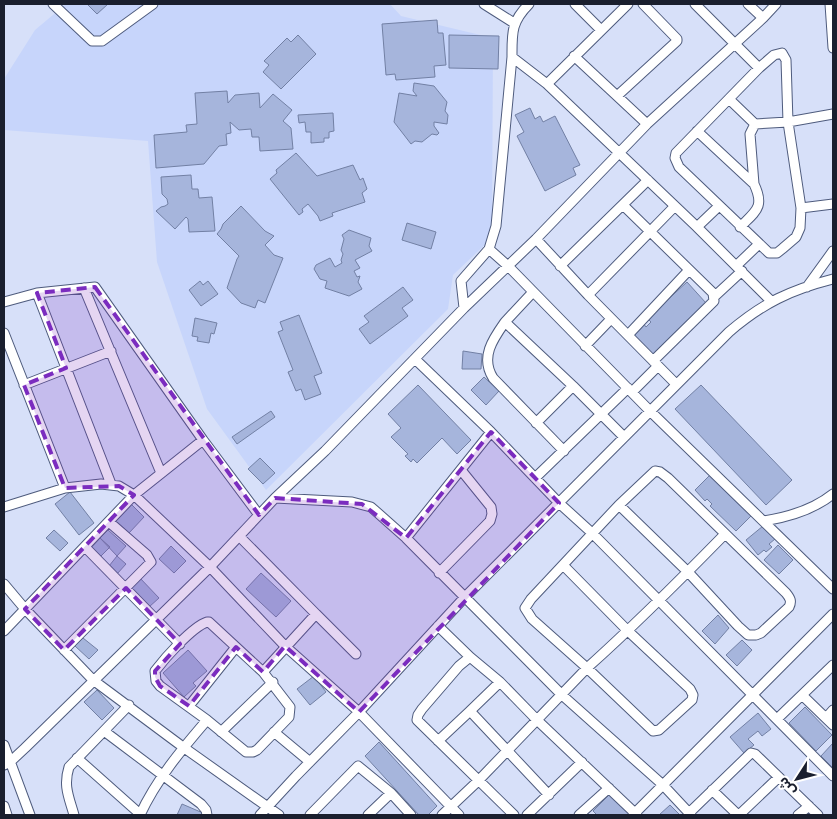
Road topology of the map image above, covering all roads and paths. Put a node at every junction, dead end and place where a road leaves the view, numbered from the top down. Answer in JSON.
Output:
{"nodes":[{"id":1,"x":54,"y":4,"type":"edge"},
{"id":2,"x":152,"y":4,"type":"edge"},
{"id":3,"x":484,"y":4,"type":"edge"},
{"id":4,"x":530,"y":4,"type":"edge"},
{"id":5,"x":575,"y":4,"type":"edge"},
{"id":6,"x":628,"y":4,"type":"edge"},
{"id":7,"x":643,"y":4,"type":"edge"},
{"id":8,"x":695,"y":4,"type":"edge"},
{"id":9,"x":748,"y":4,"type":"edge"},
{"id":10,"x":776,"y":4,"type":"edge"},
{"id":11,"x":830,"y":4,"type":"edge"},
{"id":12,"x":763,"y":18,"type":"junction"},
{"id":13,"x":514,"y":23,"type":"junction"},
{"id":14,"x":601,"y":30,"type":"junction"},
{"id":15,"x":833,"y":36,"type":"edge"},
{"id":16,"x":736,"y":43,"type":"junction"},
{"id":17,"x":833,"y":48,"type":"edge"},
{"id":18,"x":574,"y":56,"type":"junction"},
{"id":19,"x":512,"y":57,"type":"junction"},
{"id":20,"x":759,"y":68,"type":"junction"},
{"id":21,"x":547,"y":84,"type":"junction"},
{"id":22,"x":617,"y":96,"type":"junction"},
{"id":23,"x":729,"y":99,"type":"junction"},
{"id":24,"x":833,"y":114,"type":"edge"},
{"id":25,"x":788,"y":122,"type":"junction"},
{"id":26,"x":647,"y":124,"type":"junction"},
{"id":27,"x":755,"y":124,"type":"junction"},
{"id":28,"x":697,"y":131,"type":"junction"},
{"id":29,"x":620,"y":153,"type":"junction"},
{"id":30,"x":648,"y":180,"type":"junction"},
{"id":31,"x":754,"y":184,"type":"junction"},
{"id":32,"x":833,"y":204,"type":"edge"},
{"id":33,"x":623,"y":205,"type":"junction"},
{"id":34,"x":675,"y":206,"type":"junction"},
{"id":35,"x":719,"y":206,"type":"junction"},
{"id":36,"x":801,"y":208,"type":"junction"},
{"id":37,"x":740,"y":226,"type":"junction"},
{"id":38,"x":697,"y":227,"type":"junction"},
{"id":39,"x":649,"y":232,"type":"junction"},
{"id":40,"x":536,"y":239,"type":"junction"},
{"id":41,"x":758,"y":244,"type":"junction"},
{"id":42,"x":489,"y":250,"type":"junction"},
{"id":43,"x":833,"y":251,"type":"edge"},
{"id":44,"x":508,"y":266,"type":"junction"},
{"id":45,"x":560,"y":266,"type":"junction"},
{"id":46,"x":739,"y":269,"type":"junction"},
{"id":47,"x":689,"y":270,"type":"junction"},
{"id":48,"x":833,"y":279,"type":"edge"},
{"id":49,"x":806,"y":287,"type":"junction"},
{"id":50,"x":84,"y":288,"type":"junction"},
{"id":51,"x":533,"y":292,"type":"junction"},
{"id":52,"x":37,"y":293,"type":"junction"},
{"id":53,"x":588,"y":295,"type":"junction"},
{"id":54,"x":714,"y":296,"type":"junction"},
{"id":55,"x":771,"y":301,"type":"junction"},
{"id":56,"x":4,"y":302,"type":"edge"},
{"id":57,"x":464,"y":308,"type":"junction"},
{"id":58,"x":611,"y":318,"type":"junction"},
{"id":59,"x":505,"y":322,"type":"junction"},
{"id":60,"x":4,"y":333,"type":"edge"},
{"id":61,"x":628,"y":335,"type":"junction"},
{"id":62,"x":585,"y":346,"type":"junction"},
{"id":63,"x":111,"y":351,"type":"junction"},
{"id":64,"x":415,"y":359,"type":"junction"},
{"id":65,"x":655,"y":363,"type":"junction"},
{"id":66,"x":66,"y":368,"type":"junction"},
{"id":67,"x":676,"y":384,"type":"junction"},
{"id":68,"x":24,"y":385,"type":"junction"},
{"id":69,"x":573,"y":386,"type":"junction"},
{"id":70,"x":630,"y":390,"type":"junction"},
{"id":71,"x":650,"y":411,"type":"junction"},
{"id":72,"x":602,"y":414,"type":"junction"},
{"id":73,"x":536,"y":423,"type":"junction"},
{"id":74,"x":491,"y":432,"type":"junction"},
{"id":75,"x":624,"y":437,"type":"junction"},
{"id":76,"x":202,"y":440,"type":"junction"},
{"id":77,"x":564,"y":451,"type":"junction"},
{"id":78,"x":460,"y":470,"type":"junction"},
{"id":79,"x":161,"y":473,"type":"junction"},
{"id":80,"x":535,"y":478,"type":"junction"},
{"id":81,"x":111,"y":484,"type":"junction"},
{"id":82,"x":64,"y":488,"type":"junction"},
{"id":83,"x":833,"y":494,"type":"edge"},
{"id":84,"x":134,"y":495,"type":"junction"},
{"id":85,"x":275,"y":498,"type":"junction"},
{"id":86,"x":559,"y":503,"type":"junction"},
{"id":87,"x":619,"y":504,"type":"junction"},
{"id":88,"x":4,"y":507,"type":"edge"},
{"id":89,"x":259,"y":515,"type":"junction"},
{"id":90,"x":109,"y":522,"type":"junction"},
{"id":91,"x":764,"y":522,"type":"junction"},
{"id":92,"x":592,"y":533,"type":"junction"},
{"id":93,"x":725,"y":534,"type":"junction"},
{"id":94,"x":239,"y":536,"type":"junction"},
{"id":95,"x":406,"y":538,"type":"junction"},
{"id":96,"x":85,"y":547,"type":"junction"},
{"id":97,"x":563,"y":565,"type":"junction"},
{"id":98,"x":210,"y":567,"type":"junction"},
{"id":99,"x":688,"y":572,"type":"junction"},
{"id":100,"x":439,"y":573,"type":"junction"},
{"id":101,"x":4,"y":584,"type":"edge"},
{"id":102,"x":126,"y":588,"type":"junction"},
{"id":103,"x":833,"y":589,"type":"edge"},
{"id":104,"x":464,"y":598,"type":"junction"},
{"id":105,"x":658,"y":602,"type":"junction"},
{"id":106,"x":25,"y":609,"type":"junction"},
{"id":107,"x":316,"y":614,"type":"junction"},
{"id":108,"x":833,"y":614,"type":"edge"},
{"id":109,"x":157,"y":619,"type":"junction"},
{"id":110,"x":438,"y":626,"type":"junction"},
{"id":111,"x":4,"y":631,"type":"edge"},
{"id":112,"x":628,"y":631,"type":"junction"},
{"id":113,"x":180,"y":644,"type":"junction"},
{"id":114,"x":286,"y":646,"type":"junction"},
{"id":115,"x":236,"y":647,"type":"junction"},
{"id":116,"x":64,"y":650,"type":"junction"},
{"id":117,"x":356,"y":654,"type":"dead end"},
{"id":118,"x":470,"y":657,"type":"junction"},
{"id":119,"x":833,"y":665,"type":"edge"},
{"id":120,"x":587,"y":668,"type":"junction"},
{"id":121,"x":263,"y":672,"type":"junction"},
{"id":122,"x":93,"y":680,"type":"junction"},
{"id":123,"x":273,"y":682,"type":"junction"},
{"id":124,"x":500,"y":682,"type":"junction"},
{"id":125,"x":752,"y":693,"type":"junction"},
{"id":126,"x":562,"y":695,"type":"junction"},
{"id":127,"x":802,"y":695,"type":"junction"},
{"id":128,"x":129,"y":705,"type":"junction"},
{"id":129,"x":189,"y":706,"type":"junction"},
{"id":130,"x":833,"y":710,"type":"edge"},
{"id":131,"x":470,"y":711,"type":"junction"},
{"id":132,"x":360,"y":712,"type":"junction"},
{"id":133,"x":826,"y":718,"type":"junction"},
{"id":134,"x":777,"y":719,"type":"junction"},
{"id":135,"x":207,"y":720,"type":"junction"},
{"id":136,"x":537,"y":720,"type":"junction"},
{"id":137,"x":833,"y":725,"type":"edge"},
{"id":138,"x":104,"y":731,"type":"junction"},
{"id":139,"x":221,"y":732,"type":"junction"},
{"id":140,"x":274,"y":732,"type":"junction"},
{"id":141,"x":438,"y":741,"type":"junction"},
{"id":142,"x":4,"y":745,"type":"edge"},
{"id":143,"x":183,"y":748,"type":"junction"},
{"id":144,"x":508,"y":750,"type":"junction"},
{"id":145,"x":77,"y":758,"type":"junction"},
{"id":146,"x":310,"y":762,"type":"junction"},
{"id":147,"x":582,"y":762,"type":"junction"},
{"id":148,"x":7,"y":764,"type":"edge"},
{"id":149,"x":163,"y":776,"type":"junction"},
{"id":150,"x":833,"y":776,"type":"edge"},
{"id":151,"x":779,"y":777,"type":"junction"},
{"id":152,"x":478,"y":781,"type":"junction"},
{"id":153,"x":663,"y":785,"type":"junction"},
{"id":154,"x":609,"y":788,"type":"junction"},
{"id":155,"x":712,"y":790,"type":"junction"},
{"id":156,"x":391,"y":793,"type":"junction"},
{"id":157,"x":548,"y":795,"type":"junction"},
{"id":158,"x":4,"y":806,"type":"edge"},
{"id":159,"x":808,"y":806,"type":"junction"},
{"id":160,"x":267,"y":807,"type":"junction"},
{"id":161,"x":450,"y":807,"type":"junction"},
{"id":162,"x":140,"y":814,"type":"edge"},
{"id":163,"x":635,"y":814,"type":"edge"},
{"id":164,"x":690,"y":814,"type":"edge"},
{"id":165,"x":7,"y":815,"type":"edge"},
{"id":166,"x":30,"y":815,"type":"edge"},
{"id":167,"x":74,"y":815,"type":"edge"},
{"id":168,"x":206,"y":815,"type":"edge"},
{"id":169,"x":260,"y":815,"type":"edge"},
{"id":170,"x":279,"y":815,"type":"edge"},
{"id":171,"x":310,"y":815,"type":"edge"},
{"id":172,"x":368,"y":815,"type":"edge"},
{"id":173,"x":410,"y":815,"type":"edge"},
{"id":174,"x":442,"y":815,"type":"edge"},
{"id":175,"x":459,"y":815,"type":"edge"},
{"id":176,"x":514,"y":815,"type":"edge"},
{"id":177,"x":528,"y":815,"type":"edge"},
{"id":178,"x":579,"y":815,"type":"edge"},
{"id":179,"x":739,"y":815,"type":"edge"},
{"id":180,"x":798,"y":815,"type":"edge"},
{"id":181,"x":818,"y":815,"type":"edge"}],
"edges":[{"from":1,"to":2,"type":"street"},
{"from":3,"to":13,"type":"street"},
{"from":4,"to":13,"type":"street"},
{"from":5,"to":14,"type":"street"},
{"from":6,"to":14,"type":"street"},
{"from":7,"to":22,"type":"street"},
{"from":8,"to":16,"type":"street"},
{"from":9,"to":12,"type":"street"},
{"from":10,"to":12,"type":"street"},
{"from":11,"to":15,"type":"street"},
{"from":12,"to":16,"type":"street"},
{"from":13,"to":19,"type":"street"},
{"from":14,"to":18,"type":"street"},
{"from":15,"to":17,"type":"street"},
{"from":16,"to":20,"type":"street"},
{"from":16,"to":26,"type":"street"},
{"from":18,"to":21,"type":"street"},
{"from":18,"to":22,"type":"street"},
{"from":19,"to":21,"type":"street"},
{"from":19,"to":42,"type":"street"},
{"from":20,"to":23,"type":"street"},
{"from":20,"to":25,"type":"street"},
{"from":21,"to":29,"type":"street"},
{"from":22,"to":26,"type":"street"},
{"from":23,"to":27,"type":"street"},
{"from":23,"to":28,"type":"street"},
{"from":24,"to":25,"type":"street"},
{"from":25,"to":27,"type":"street"},
{"from":25,"to":36,"type":"street"},
{"from":26,"to":29,"type":"street"},
{"from":27,"to":31,"type":"street"},
{"from":28,"to":31,"type":"street"},
{"from":28,"to":35,"type":"street"},
{"from":29,"to":30,"type":"street"},
{"from":29,"to":40,"type":"street"},
{"from":30,"to":33,"type":"street"},
{"from":30,"to":34,"type":"street"},
{"from":31,"to":37,"type":"street"},
{"from":32,"to":36,"type":"street"},
{"from":33,"to":39,"type":"street"},
{"from":33,"to":45,"type":"street"},
{"from":34,"to":38,"type":"street"},
{"from":34,"to":39,"type":"street"},
{"from":35,"to":37,"type":"street"},
{"from":35,"to":38,"type":"street"},
{"from":36,"to":41,"type":"street"},
{"from":37,"to":41,"type":"street"},
{"from":38,"to":46,"type":"street"},
{"from":39,"to":47,"type":"street"},
{"from":39,"to":53,"type":"street"},
{"from":40,"to":44,"type":"street"},
{"from":40,"to":45,"type":"street"},
{"from":41,"to":46,"type":"street"},
{"from":42,"to":44,"type":"street"},
{"from":42,"to":57,"type":"street"},
{"from":43,"to":49,"type":"street"},
{"from":44,"to":51,"type":"street"},
{"from":44,"to":57,"type":"street"},
{"from":45,"to":53,"type":"street"},
{"from":46,"to":54,"type":"street"},
{"from":46,"to":55,"type":"street"},
{"from":47,"to":54,"type":"street"},
{"from":47,"to":61,"type":"street"},
{"from":48,"to":49,"type":"street"},
{"from":49,"to":55,"type":"street"},
{"from":50,"to":52,"type":"street"},
{"from":50,"to":63,"type":"street"},
{"from":50,"to":76,"type":"street"},
{"from":51,"to":59,"type":"street"},
{"from":51,"to":62,"type":"street"},
{"from":52,"to":56,"type":"street"},
{"from":52,"to":66,"type":"street"},
{"from":53,"to":58,"type":"street"},
{"from":54,"to":65,"type":"street"},
{"from":55,"to":67,"type":"street"},
{"from":57,"to":64,"type":"street"},
{"from":58,"to":61,"type":"street"},
{"from":58,"to":62,"type":"street"},
{"from":59,"to":69,"type":"street"},
{"from":59,"to":73,"type":"street"},
{"from":60,"to":68,"type":"street"},
{"from":61,"to":65,"type":"street"},
{"from":62,"to":70,"type":"street"},
{"from":63,"to":66,"type":"street"},
{"from":63,"to":79,"type":"street"},
{"from":64,"to":74,"type":"street"},
{"from":64,"to":85,"type":"street"},
{"from":65,"to":67,"type":"street"},
{"from":65,"to":70,"type":"street"},
{"from":66,"to":68,"type":"street"},
{"from":66,"to":81,"type":"street"},
{"from":67,"to":71,"type":"street"},
{"from":68,"to":82,"type":"street"},
{"from":69,"to":72,"type":"street"},
{"from":69,"to":73,"type":"street"},
{"from":70,"to":71,"type":"street"},
{"from":70,"to":72,"type":"street"},
{"from":71,"to":75,"type":"street"},
{"from":71,"to":91,"type":"street"},
{"from":72,"to":75,"type":"street"},
{"from":72,"to":77,"type":"street"},
{"from":73,"to":77,"type":"street"},
{"from":74,"to":78,"type":"street"},
{"from":74,"to":80,"type":"street"},
{"from":75,"to":86,"type":"street"},
{"from":76,"to":79,"type":"street"},
{"from":76,"to":89,"type":"street"},
{"from":77,"to":80,"type":"street"},
{"from":78,"to":95,"type":"street"},
{"from":78,"to":100,"type":"street"},
{"from":79,"to":84,"type":"street"},
{"from":80,"to":86,"type":"street"},
{"from":81,"to":82,"type":"street"},
{"from":81,"to":84,"type":"street"},
{"from":82,"to":88,"type":"street"},
{"from":83,"to":91,"type":"street"},
{"from":84,"to":90,"type":"street"},
{"from":84,"to":98,"type":"street"},
{"from":85,"to":89,"type":"street"},
{"from":85,"to":95,"type":"street"},
{"from":86,"to":92,"type":"street"},
{"from":86,"to":104,"type":"street"},
{"from":87,"to":92,"type":"street"},
{"from":87,"to":93,"type":"street"},
{"from":87,"to":99,"type":"street"},
{"from":89,"to":94,"type":"street"},
{"from":90,"to":96,"type":"street"},
{"from":90,"to":102,"type":"street"},
{"from":91,"to":103,"type":"street"},
{"from":92,"to":97,"type":"street"},
{"from":92,"to":105,"type":"street"},
{"from":93,"to":99,"type":"street"},
{"from":93,"to":99,"type":"street"},
{"from":94,"to":98,"type":"street"},
{"from":94,"to":107,"type":"street"},
{"from":95,"to":100,"type":"street"},
{"from":96,"to":102,"type":"street"},
{"from":96,"to":106,"type":"street"},
{"from":97,"to":112,"type":"street"},
{"from":97,"to":120,"type":"street"},
{"from":98,"to":109,"type":"street"},
{"from":98,"to":114,"type":"street"},
{"from":99,"to":105,"type":"street"},
{"from":100,"to":104,"type":"street"},
{"from":101,"to":106,"type":"street"},
{"from":102,"to":109,"type":"street"},
{"from":102,"to":116,"type":"street"},
{"from":104,"to":110,"type":"street"},
{"from":104,"to":126,"type":"street"},
{"from":105,"to":112,"type":"street"},
{"from":105,"to":125,"type":"street"},
{"from":106,"to":111,"type":"street"},
{"from":106,"to":116,"type":"street"},
{"from":107,"to":114,"type":"street"},
{"from":107,"to":117,"type":"street"},
{"from":108,"to":125,"type":"street"},
{"from":109,"to":113,"type":"street"},
{"from":109,"to":122,"type":"street"},
{"from":110,"to":118,"type":"street"},
{"from":110,"to":132,"type":"street"},
{"from":112,"to":120,"type":"street"},
{"from":112,"to":120,"type":"street"},
{"from":113,"to":115,"type":"street"},
{"from":113,"to":129,"type":"street"},
{"from":114,"to":121,"type":"street"},
{"from":114,"to":132,"type":"street"},
{"from":115,"to":121,"type":"street"},
{"from":115,"to":129,"type":"street"},
{"from":116,"to":122,"type":"street"},
{"from":118,"to":124,"type":"street"},
{"from":118,"to":141,"type":"street"},
{"from":119,"to":127,"type":"street"},
{"from":120,"to":126,"type":"street"},
{"from":121,"to":123,"type":"street"},
{"from":122,"to":128,"type":"street"},
{"from":122,"to":148,"type":"street"},
{"from":123,"to":139,"type":"street"},
{"from":123,"to":140,"type":"street"},
{"from":124,"to":131,"type":"street"},
{"from":124,"to":136,"type":"street"},
{"from":125,"to":134,"type":"street"},
{"from":125,"to":153,"type":"street"},
{"from":126,"to":136,"type":"street"},
{"from":126,"to":153,"type":"street"},
{"from":127,"to":133,"type":"street"},
{"from":127,"to":134,"type":"street"},
{"from":128,"to":138,"type":"street"},
{"from":128,"to":143,"type":"street"},
{"from":129,"to":135,"type":"street"},
{"from":130,"to":133,"type":"street"},
{"from":131,"to":141,"type":"street"},
{"from":131,"to":144,"type":"street"},
{"from":132,"to":146,"type":"street"},
{"from":132,"to":161,"type":"street"},
{"from":133,"to":137,"type":"street"},
{"from":134,"to":150,"type":"street"},
{"from":135,"to":139,"type":"street"},
{"from":135,"to":143,"type":"street"},
{"from":136,"to":144,"type":"street"},
{"from":136,"to":147,"type":"street"},
{"from":138,"to":145,"type":"street"},
{"from":138,"to":149,"type":"street"},
{"from":139,"to":140,"type":"street"},
{"from":140,"to":146,"type":"street"},
{"from":141,"to":152,"type":"street"},
{"from":142,"to":148,"type":"street"},
{"from":143,"to":149,"type":"street"},
{"from":143,"to":160,"type":"street"},
{"from":144,"to":152,"type":"street"},
{"from":144,"to":157,"type":"street"},
{"from":145,"to":162,"type":"street"},
{"from":145,"to":167,"type":"street"},
{"from":146,"to":160,"type":"street"},
{"from":147,"to":154,"type":"street"},
{"from":147,"to":157,"type":"street"},
{"from":148,"to":166,"type":"street"},
{"from":149,"to":162,"type":"street"},
{"from":149,"to":168,"type":"street"},
{"from":151,"to":155,"type":"street"},
{"from":151,"to":159,"type":"street"},
{"from":151,"to":179,"type":"street"},
{"from":152,"to":161,"type":"street"},
{"from":152,"to":176,"type":"street"},
{"from":153,"to":163,"type":"street"},
{"from":153,"to":164,"type":"street"},
{"from":154,"to":163,"type":"street"},
{"from":154,"to":178,"type":"street"},
{"from":155,"to":164,"type":"street"},
{"from":155,"to":179,"type":"street"},
{"from":156,"to":171,"type":"street"},
{"from":156,"to":172,"type":"street"},
{"from":156,"to":173,"type":"street"},
{"from":157,"to":177,"type":"street"},
{"from":158,"to":165,"type":"street"},
{"from":159,"to":180,"type":"street"},
{"from":159,"to":181,"type":"street"},
{"from":160,"to":169,"type":"street"},
{"from":160,"to":170,"type":"street"},
{"from":161,"to":174,"type":"street"},
{"from":161,"to":175,"type":"street"}]}
